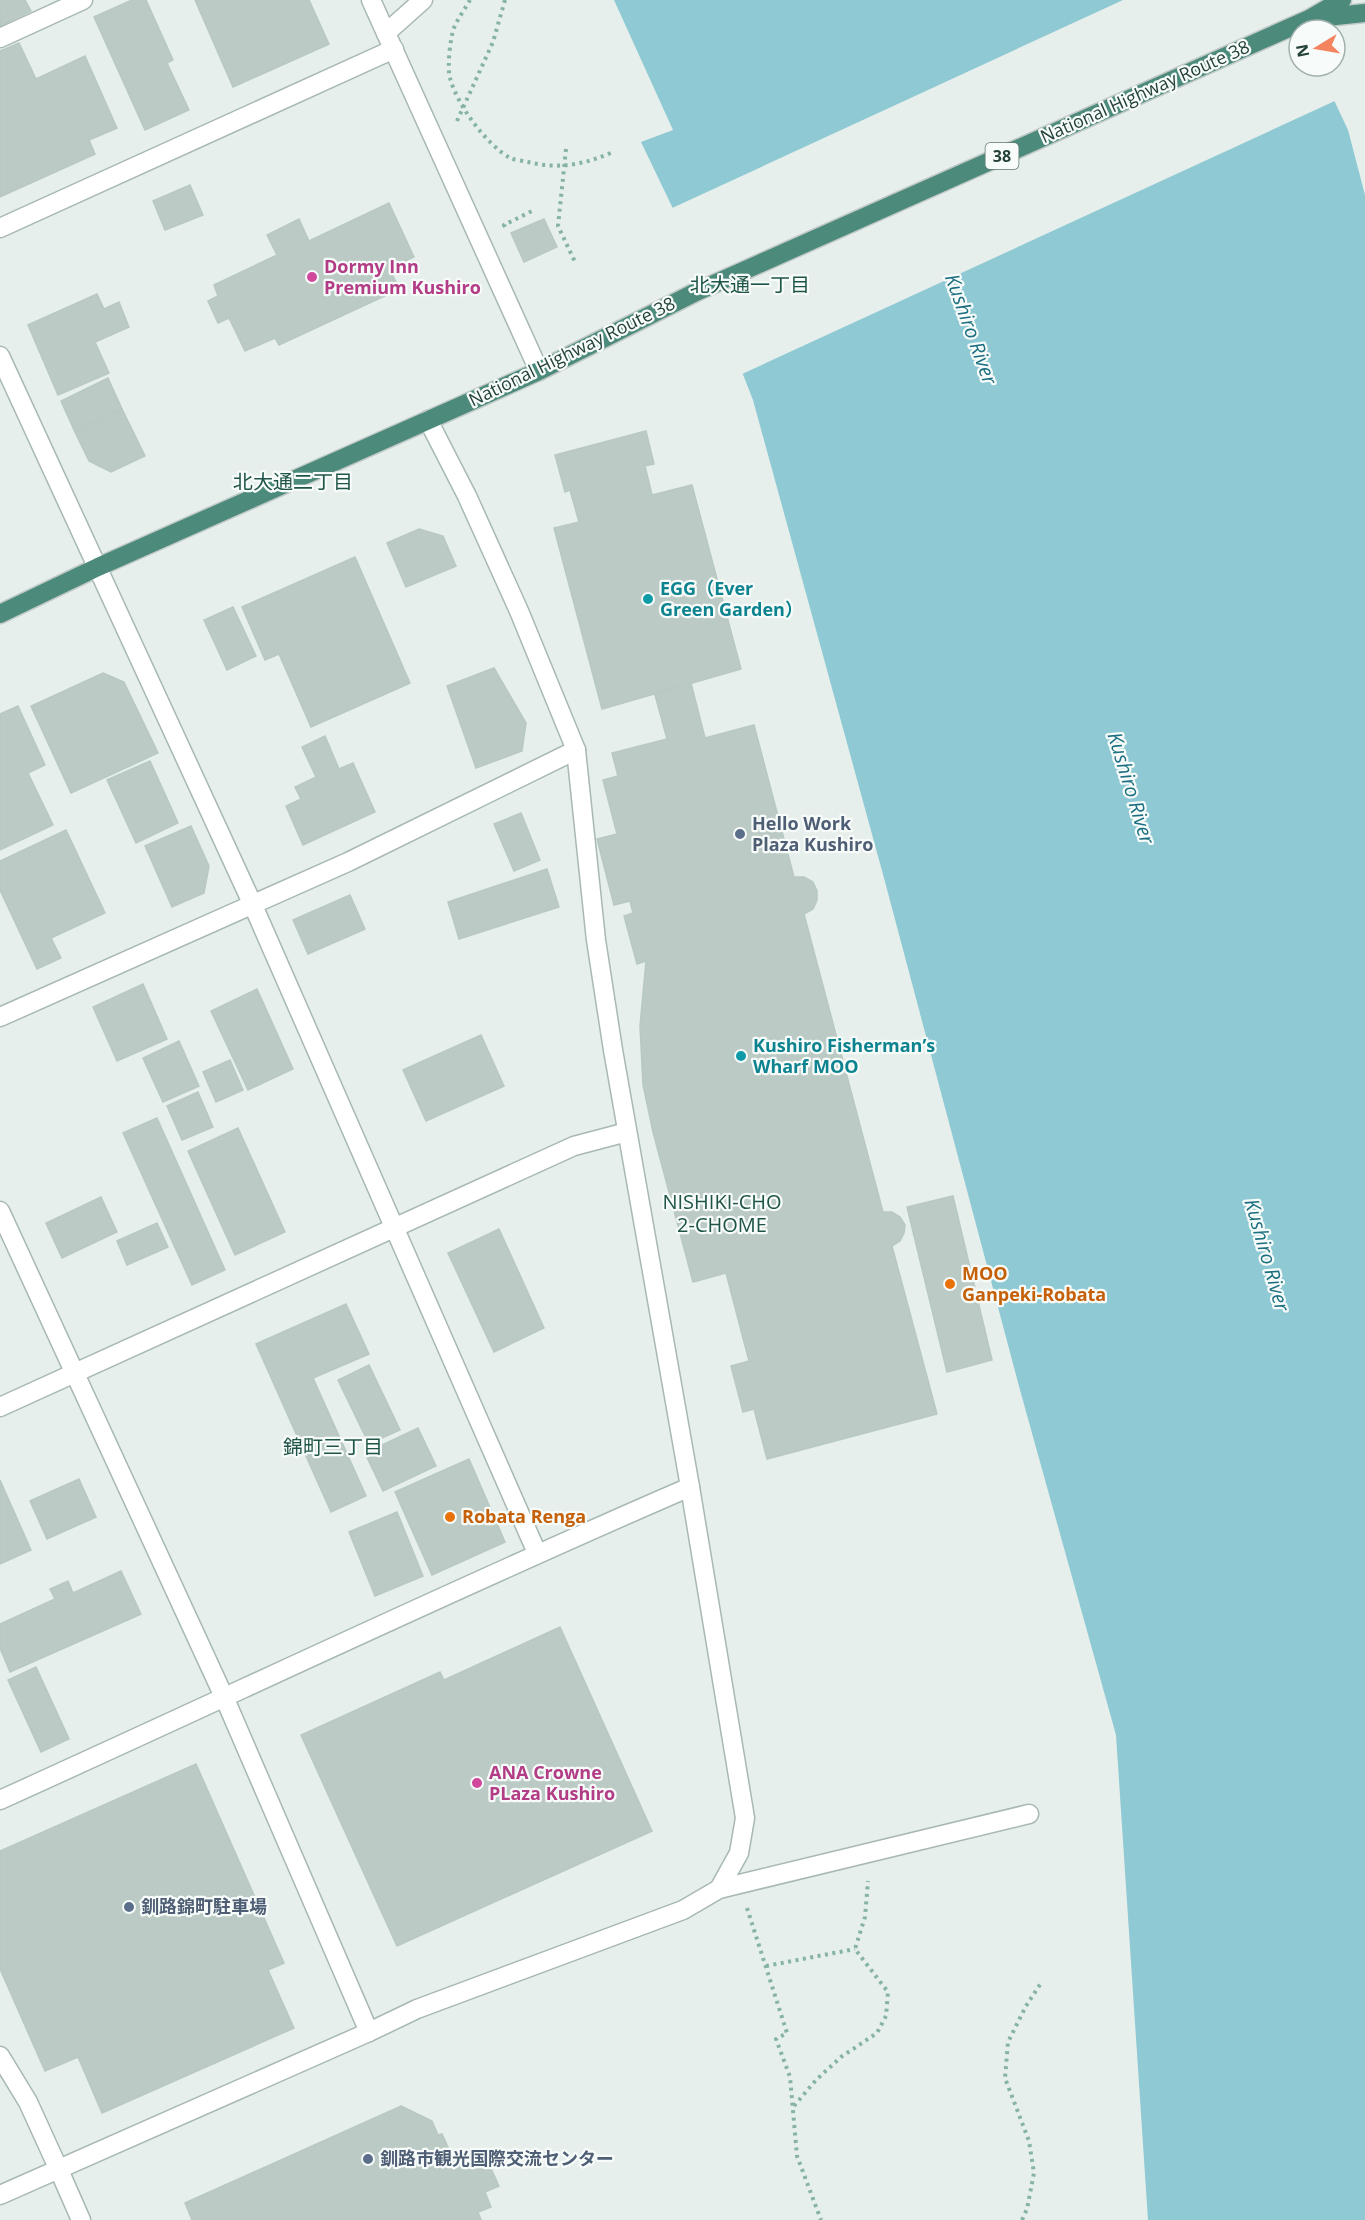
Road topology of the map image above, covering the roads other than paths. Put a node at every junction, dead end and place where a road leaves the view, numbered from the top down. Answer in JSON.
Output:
{"nodes":[{"id":1,"x":83,"y":0,"type":"edge"},
{"id":2,"x":371,"y":0,"type":"edge"},
{"id":3,"x":423,"y":0,"type":"edge"},
{"id":4,"x":1342,"y":0,"type":"edge"},
{"id":5,"x":46,"y":8,"type":"edge"},
{"id":6,"x":1365,"y":13,"type":"edge"},
{"id":7,"x":1311,"y":18,"type":"edge"},
{"id":8,"x":1318,"y":18,"type":"edge"},
{"id":9,"x":1287,"y":29,"type":"edge"},
{"id":10,"x":0,"y":38,"type":"edge"},
{"id":11,"x":390,"y":41,"type":"junction"},
{"id":12,"x":0,"y":228,"type":"edge"},
{"id":13,"x":0,"y":356,"type":"edge"},
{"id":14,"x":539,"y":371,"type":"junction"},
{"id":15,"x":428,"y":420,"type":"junction"},
{"id":16,"x":98,"y":567,"type":"junction"},
{"id":17,"x":0,"y":614,"type":"edge"},
{"id":18,"x":576,"y":750,"type":"junction"},
{"id":19,"x":252,"y":903,"type":"junction"},
{"id":20,"x":0,"y":1017,"type":"edge"},
{"id":21,"x":627,"y":1132,"type":"junction"},
{"id":22,"x":0,"y":1210,"type":"edge"},
{"id":23,"x":395,"y":1228,"type":"junction"},
{"id":24,"x":73,"y":1373,"type":"junction"},
{"id":25,"x":0,"y":1407,"type":"edge"},
{"id":26,"x":690,"y":1487,"type":"junction"},
{"id":27,"x":537,"y":1553,"type":"junction"},
{"id":28,"x":225,"y":1699,"type":"junction"},
{"id":29,"x":0,"y":1800,"type":"edge"},
{"id":30,"x":1029,"y":1814,"type":"dead end"},
{"id":31,"x":719,"y":1889,"type":"junction"},
{"id":32,"x":369,"y":2032,"type":"junction"},
{"id":33,"x":0,"y":2056,"type":"edge"},
{"id":34,"x":59,"y":2170,"type":"junction"},
{"id":35,"x":0,"y":2194,"type":"edge"},
{"id":36,"x":81,"y":2220,"type":"edge"}],
"edges":[{"from":1,"to":5,"type":"street"},
{"from":2,"to":11,"type":"street"},
{"from":3,"to":11,"type":"street"},
{"from":4,"to":7,"type":"highway","name":"National Highway Route 38","number":"38"},
{"from":5,"to":10,"type":"street"},
{"from":6,"to":8,"type":"highway","name":"National Highway Route 38","number":"38"},
{"from":9,"to":14,"type":"highway","name":"National Highway Route 38","number":"38"},
{"from":11,"to":12,"type":"street"},
{"from":11,"to":14,"type":"street"},
{"from":13,"to":16,"type":"street"},
{"from":14,"to":15,"type":"highway","name":"National Highway Route 38","number":"38"},
{"from":15,"to":16,"type":"highway","name":"National Highway Route 38","number":"38"},
{"from":15,"to":18,"type":"street"},
{"from":16,"to":17,"type":"highway","name":"National Highway Route 38","number":"38"},
{"from":16,"to":19,"type":"street"},
{"from":18,"to":19,"type":"street"},
{"from":18,"to":21,"type":"street"},
{"from":19,"to":20,"type":"street"},
{"from":19,"to":23,"type":"street"},
{"from":21,"to":23,"type":"street"},
{"from":21,"to":26,"type":"street"},
{"from":22,"to":24,"type":"street"},
{"from":23,"to":24,"type":"street"},
{"from":23,"to":27,"type":"street"},
{"from":24,"to":25,"type":"street"},
{"from":24,"to":28,"type":"street"},
{"from":26,"to":27,"type":"street"},
{"from":26,"to":31,"type":"street"},
{"from":27,"to":28,"type":"street"},
{"from":28,"to":29,"type":"street"},
{"from":28,"to":32,"type":"street"},
{"from":30,"to":31,"type":"street"},
{"from":31,"to":32,"type":"street"},
{"from":32,"to":34,"type":"street"},
{"from":33,"to":34,"type":"street"},
{"from":34,"to":35,"type":"street"},
{"from":34,"to":36,"type":"street"}]}
